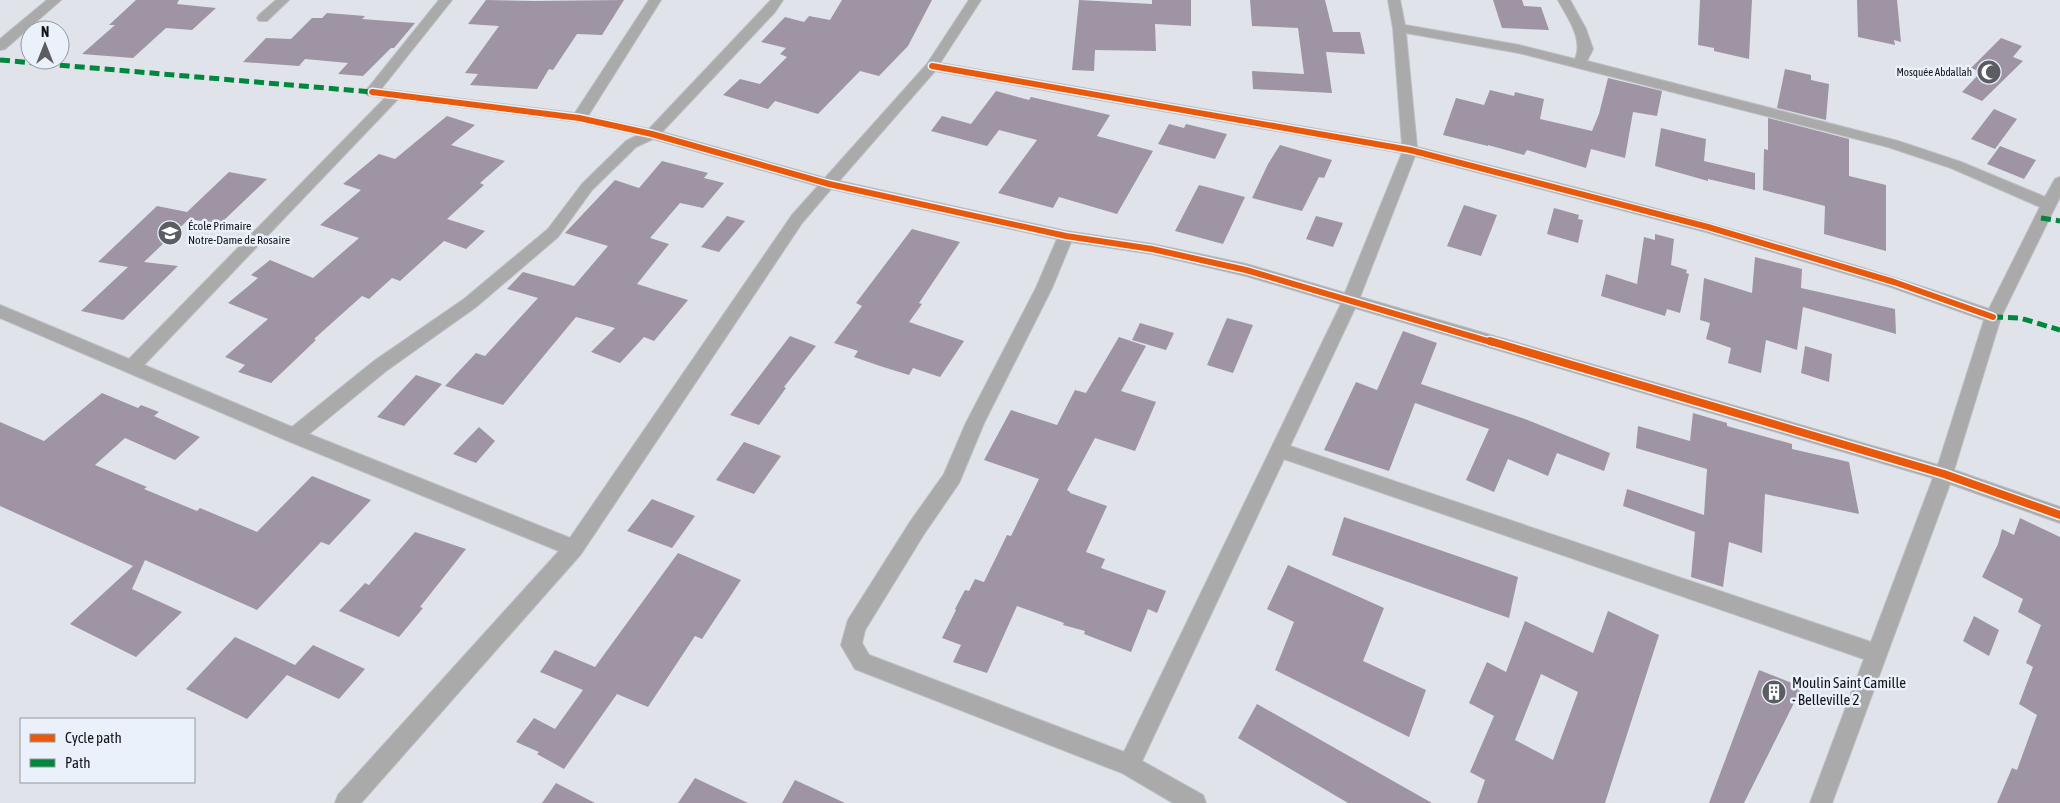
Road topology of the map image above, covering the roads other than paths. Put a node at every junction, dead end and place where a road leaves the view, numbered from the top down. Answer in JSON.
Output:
{"nodes":[{"id":1,"x":55,"y":0,"type":"edge"},
{"id":2,"x":283,"y":0,"type":"edge"},
{"id":3,"x":446,"y":0,"type":"edge"},
{"id":4,"x":655,"y":0,"type":"edge"},
{"id":5,"x":776,"y":0,"type":"edge"},
{"id":6,"x":975,"y":0,"type":"edge"},
{"id":7,"x":1394,"y":0,"type":"edge"},
{"id":8,"x":1564,"y":0,"type":"edge"},
{"id":9,"x":263,"y":18,"type":"dead end"},
{"id":10,"x":1399,"y":28,"type":"junction"},
{"id":11,"x":0,"y":46,"type":"edge"},
{"id":12,"x":1580,"y":63,"type":"junction"},
{"id":13,"x":932,"y":66,"type":"junction"},
{"id":14,"x":395,"y":95,"type":"junction"},
{"id":15,"x":579,"y":118,"type":"junction"},
{"id":16,"x":652,"y":134,"type":"junction"},
{"id":17,"x":1410,"y":150,"type":"junction"},
{"id":18,"x":2060,"y":182,"type":"edge"},
{"id":19,"x":830,"y":184,"type":"junction"},
{"id":20,"x":2048,"y":204,"type":"junction"},
{"id":21,"x":1066,"y":236,"type":"junction"},
{"id":22,"x":1351,"y":299,"type":"junction"},
{"id":23,"x":0,"y":311,"type":"edge"},
{"id":24,"x":1993,"y":316,"type":"junction"},
{"id":25,"x":132,"y":367,"type":"junction"},
{"id":26,"x":294,"y":436,"type":"junction"},
{"id":27,"x":1279,"y":450,"type":"junction"},
{"id":28,"x":1944,"y":474,"type":"junction"},
{"id":29,"x":2060,"y":515,"type":"edge"},
{"id":30,"x":574,"y":548,"type":"junction"},
{"id":31,"x":1877,"y":654,"type":"junction"},
{"id":32,"x":1129,"y":765,"type":"junction"},
{"id":33,"x":346,"y":803,"type":"edge"},
{"id":34,"x":1195,"y":803,"type":"edge"},
{"id":35,"x":1821,"y":803,"type":"edge"}],
"edges":[{"from":1,"to":11,"type":"street"},
{"from":2,"to":9,"type":"street"},
{"from":3,"to":14,"type":"street"},
{"from":4,"to":15,"type":"street"},
{"from":5,"to":16,"type":"street"},
{"from":6,"to":13,"type":"street"},
{"from":7,"to":10,"type":"street"},
{"from":8,"to":12,"type":"street"},
{"from":10,"to":12,"type":"street"},
{"from":10,"to":17,"type":"street"},
{"from":12,"to":20,"type":"street"},
{"from":13,"to":17,"type":"street"},
{"from":13,"to":19,"type":"street"},
{"from":14,"to":15,"type":"street"},
{"from":14,"to":25,"type":"street"},
{"from":15,"to":16,"type":"street"},
{"from":16,"to":19,"type":"street"},
{"from":16,"to":26,"type":"street"},
{"from":17,"to":22,"type":"street"},
{"from":17,"to":24,"type":"street"},
{"from":18,"to":20,"type":"street"},
{"from":19,"to":21,"type":"street"},
{"from":19,"to":30,"type":"street"},
{"from":20,"to":24,"type":"street"},
{"from":21,"to":22,"type":"street"},
{"from":21,"to":32,"type":"street"},
{"from":22,"to":27,"type":"street"},
{"from":22,"to":28,"type":"street"},
{"from":23,"to":25,"type":"street"},
{"from":24,"to":28,"type":"street"},
{"from":25,"to":26,"type":"street"},
{"from":26,"to":30,"type":"street"},
{"from":27,"to":31,"type":"street"},
{"from":27,"to":32,"type":"street"},
{"from":28,"to":29,"type":"street"},
{"from":28,"to":31,"type":"street"},
{"from":30,"to":33,"type":"street"},
{"from":31,"to":35,"type":"street"},
{"from":32,"to":34,"type":"street"}]}
